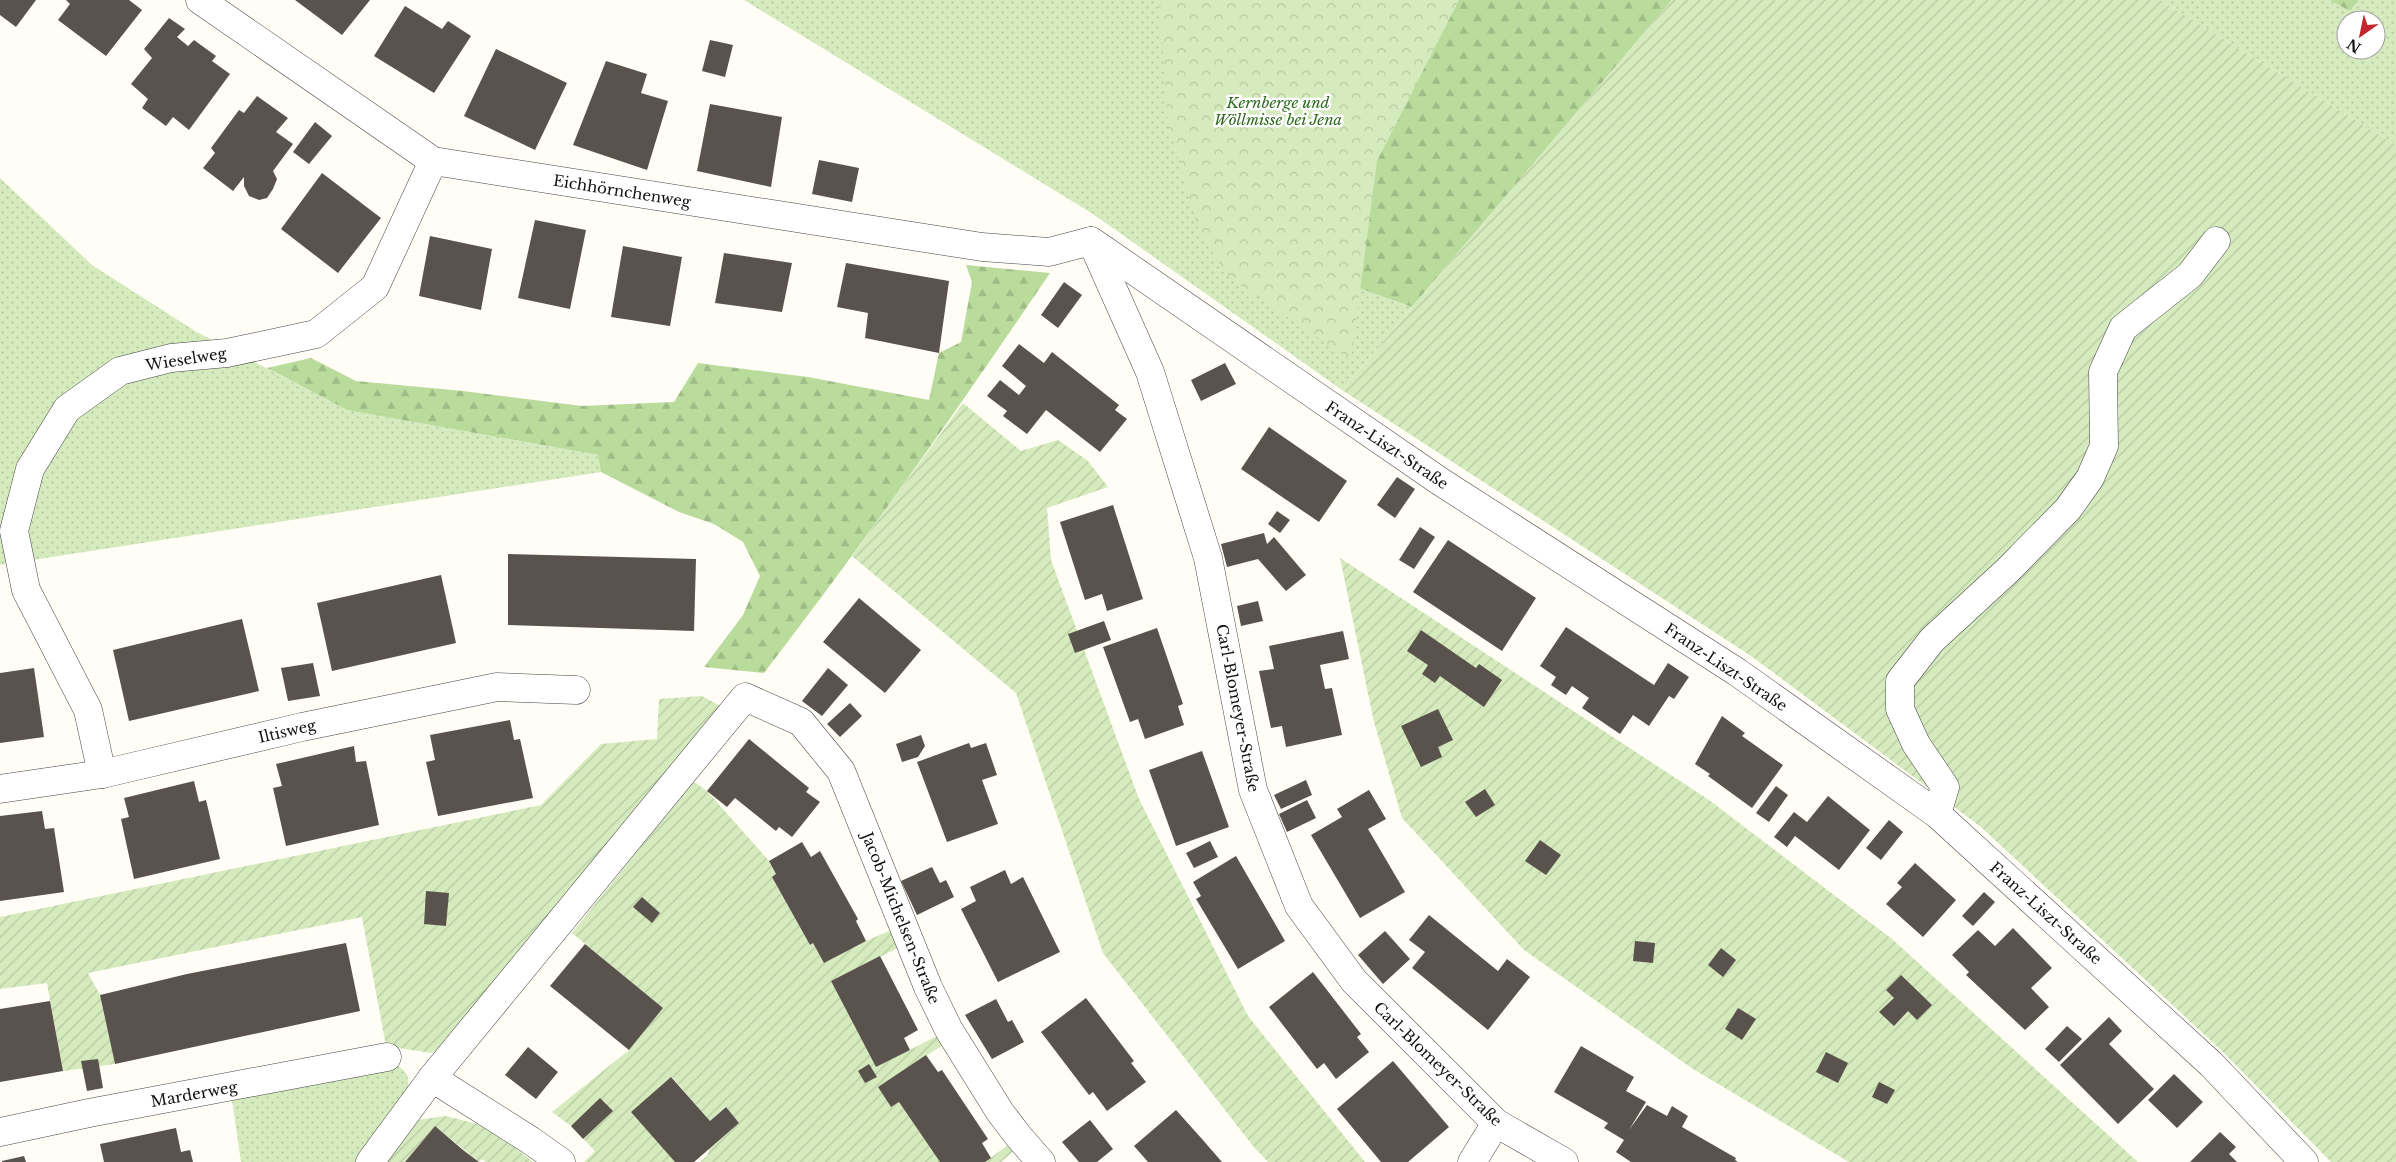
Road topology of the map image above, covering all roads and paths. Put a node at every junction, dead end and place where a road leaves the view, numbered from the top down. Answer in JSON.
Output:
{"nodes":[{"id":1,"x":200,"y":0,"type":"edge"},
{"id":2,"x":433,"y":161,"type":"junction"},
{"id":3,"x":1091,"y":241,"type":"junction"},
{"id":4,"x":2216,"y":241,"type":"dead end"},
{"id":5,"x":576,"y":690,"type":"dead end"},
{"id":6,"x":102,"y":774,"type":"junction"},
{"id":7,"x":0,"y":789,"type":"edge"},
{"id":8,"x":1937,"y":814,"type":"junction"},
{"id":9,"x":387,"y":1057,"type":"dead end"},
{"id":10,"x":432,"y":1078,"type":"junction"},
{"id":11,"x":1496,"y":1123,"type":"junction"},
{"id":12,"x":0,"y":1132,"type":"edge"},
{"id":13,"x":370,"y":1162,"type":"edge"},
{"id":14,"x":561,"y":1162,"type":"edge"},
{"id":15,"x":1041,"y":1162,"type":"edge"},
{"id":16,"x":1472,"y":1162,"type":"edge"},
{"id":17,"x":1564,"y":1162,"type":"edge"},
{"id":18,"x":2304,"y":1162,"type":"edge"}],
"edges":[{"from":1,"to":2,"type":"street","name":"Eichhörnchenweg"},
{"from":2,"to":3,"type":"street","name":"Eichhörnchenweg"},
{"from":2,"to":6,"type":"street","name":"Wieselweg"},
{"from":3,"to":8,"type":"street","name":"Franz-Liszt-Straße"},
{"from":3,"to":11,"type":"street","name":"Carl-Blomeyer-Straße"},
{"from":4,"to":8,"type":"street"},
{"from":5,"to":6,"type":"street","name":"Iltisweg"},
{"from":6,"to":7,"type":"street","name":"Iltisweg"},
{"from":8,"to":18,"type":"street","name":"Franz-Liszt-Straße"},
{"from":9,"to":12,"type":"street","name":"Marderweg"},
{"from":10,"to":13,"type":"street"},
{"from":10,"to":14,"type":"street"},
{"from":10,"to":15,"type":"street","name":"Jacob-Michelsen-Straße"},
{"from":11,"to":16,"type":"street"},
{"from":11,"to":17,"type":"street","name":"Carl-Blomeyer-Straße"}]}
